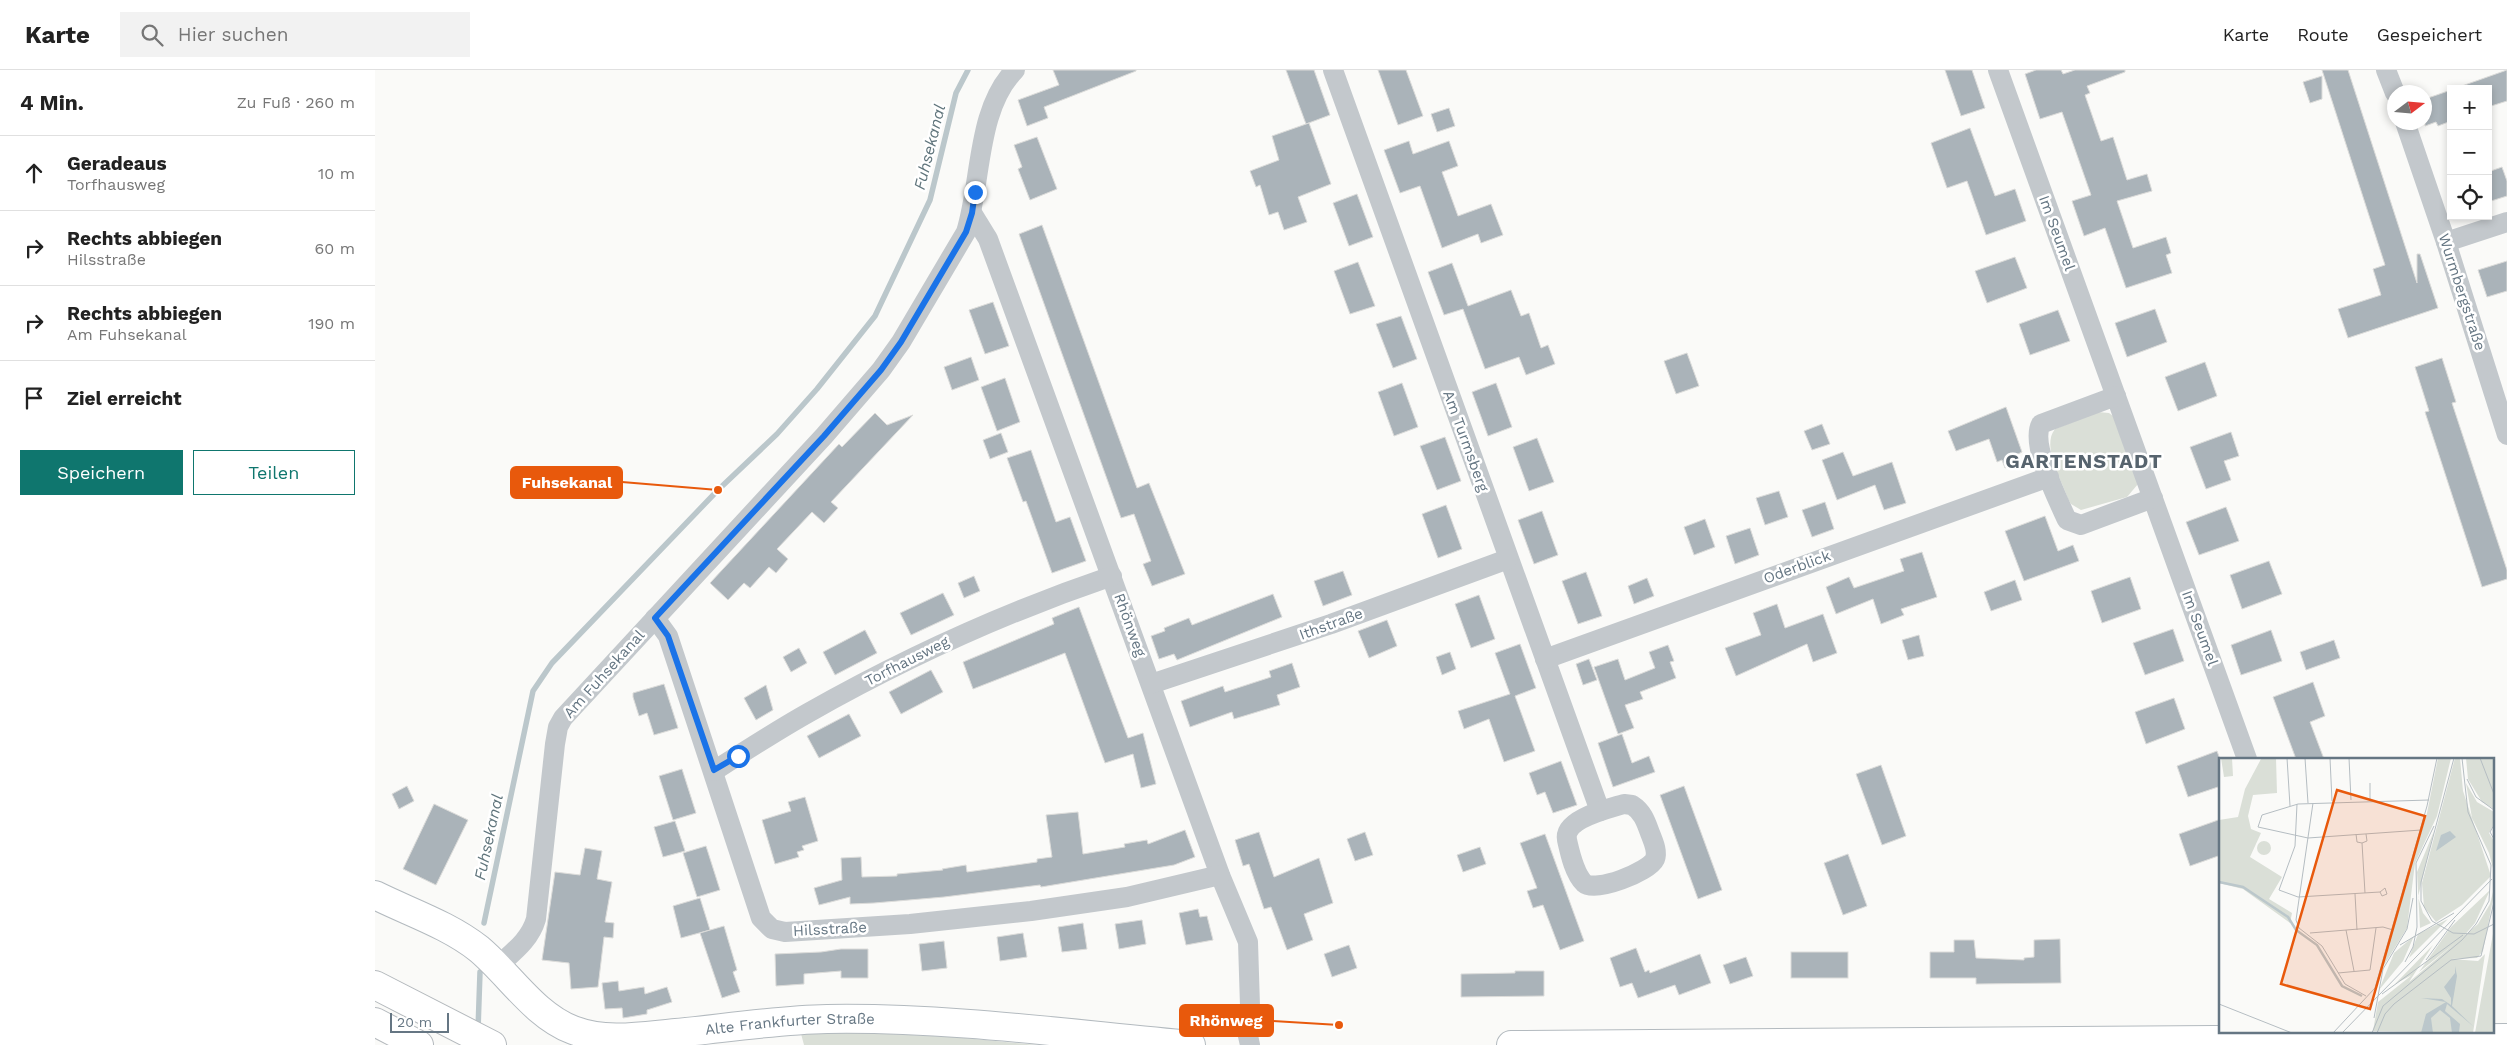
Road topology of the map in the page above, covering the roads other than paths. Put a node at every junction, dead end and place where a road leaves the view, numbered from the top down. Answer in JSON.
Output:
{"nodes":[{"id":1,"x":1015,"y":70,"type":"edge"},
{"id":2,"x":1333,"y":70,"type":"edge"},
{"id":3,"x":1998,"y":70,"type":"edge"},
{"id":4,"x":2387,"y":70,"type":"edge"},
{"id":5,"x":2392,"y":85,"type":"edge"},
{"id":6,"x":2408,"y":130,"type":"edge"},
{"id":7,"x":972,"y":213,"type":"junction"},
{"id":8,"x":2507,"y":222,"type":"edge"},
{"id":9,"x":2446,"y":242,"type":"junction"},
{"id":10,"x":2116,"y":396,"type":"junction"},
{"id":11,"x":2507,"y":435,"type":"edge"},
{"id":12,"x":2049,"y":477,"type":"junction"},
{"id":13,"x":2153,"y":498,"type":"junction"},
{"id":14,"x":1508,"y":559,"type":"junction"},
{"id":15,"x":1112,"y":576,"type":"junction"},
{"id":16,"x":655,"y":618,"type":"junction"},
{"id":17,"x":1545,"y":659,"type":"junction"},
{"id":18,"x":1151,"y":684,"type":"junction"},
{"id":19,"x":2247,"y":758,"type":"edge"},
{"id":20,"x":714,"y":770,"type":"junction"},
{"id":21,"x":1600,"y":811,"type":"junction"},
{"id":22,"x":1220,"y":875,"type":"junction"},
{"id":23,"x":375,"y":895,"type":"edge"},
{"id":24,"x":498,"y":966,"type":"junction"},
{"id":25,"x":380,"y":988,"type":"edge"},
{"id":26,"x":375,"y":1022,"type":"edge"},
{"id":27,"x":2346,"y":1036,"type":"edge"},
{"id":28,"x":2507,"y":1038,"type":"edge"},
{"id":29,"x":419,"y":1045,"type":"edge"},
{"id":30,"x":492,"y":1045,"type":"edge"},
{"id":31,"x":1191,"y":1045,"type":"edge"},
{"id":32,"x":1250,"y":1045,"type":"edge"},
{"id":33,"x":1511,"y":1045,"type":"edge"}],
"edges":[{"from":1,"to":7,"type":"street","name":"Am Fuhsekanal"},
{"from":2,"to":14,"type":"street","name":"Am Turmsberg"},
{"from":3,"to":10,"type":"street","name":"Im Seumel"},
{"from":4,"to":5,"type":"street"},
{"from":6,"to":9,"type":"street","name":"Wurmbergstraße"},
{"from":7,"to":15,"type":"street","name":"Rhönweg"},
{"from":7,"to":16,"type":"street","name":"Am Fuhsekanal"},
{"from":8,"to":9,"type":"street"},
{"from":9,"to":11,"type":"street","name":"Wurmbergstraße"},
{"from":10,"to":12,"type":"street"},
{"from":10,"to":13,"type":"street","name":"Im Seumel"},
{"from":12,"to":13,"type":"street"},
{"from":12,"to":17,"type":"street","name":"Oderblick"},
{"from":13,"to":19,"type":"street","name":"Im Seumel"},
{"from":14,"to":17,"type":"street","name":"Am Turmsberg"},
{"from":14,"to":18,"type":"street","name":"Ithstraße"},
{"from":15,"to":18,"type":"street","name":"Rhönweg"},
{"from":15,"to":20,"type":"street","name":"Torfhausweg"},
{"from":16,"to":20,"type":"street","name":"Hilsstraße"},
{"from":16,"to":24,"type":"street","name":"Am Fuhsekanal"},
{"from":17,"to":21,"type":"street","name":"Am Turmsberg"},
{"from":18,"to":22,"type":"street","name":"Rhönweg"},
{"from":20,"to":22,"type":"street","name":"Hilsstraße"},
{"from":21,"to":21,"type":"street"},
{"from":22,"to":32,"type":"street","name":"Rhönweg"},
{"from":23,"to":24,"type":"main road","name":"Alte Frankfurter Straße"},
{"from":24,"to":31,"type":"main road","name":"Alte Frankfurter Straße"},
{"from":25,"to":30,"type":"main road"},
{"from":26,"to":29,"type":"main road"},
{"from":27,"to":28,"type":"main road"},
{"from":27,"to":33,"type":"main road"}]}
